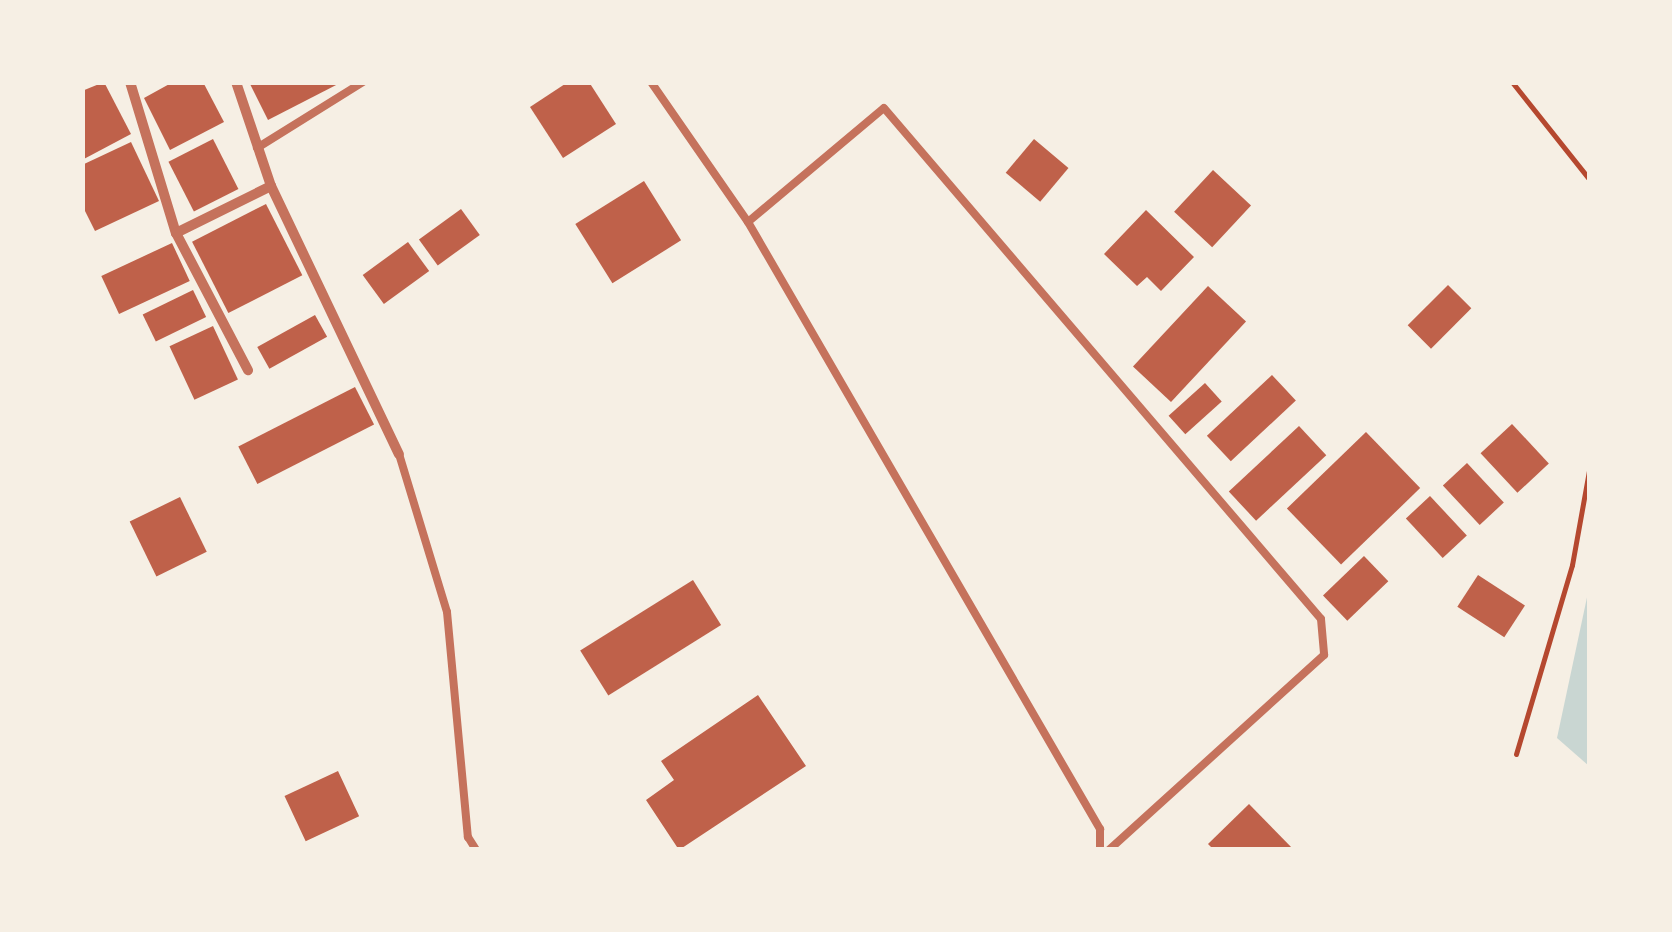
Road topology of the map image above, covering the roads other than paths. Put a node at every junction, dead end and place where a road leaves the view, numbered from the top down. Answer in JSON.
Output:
{"nodes":[{"id":1,"x":130,"y":82,"type":"edge"},
{"id":2,"x":236,"y":82,"type":"edge"},
{"id":3,"x":364,"y":82,"type":"edge"},
{"id":4,"x":652,"y":82,"type":"edge"},
{"id":5,"x":256,"y":148,"type":"junction"},
{"id":6,"x":271,"y":186,"type":"junction"},
{"id":7,"x":748,"y":222,"type":"junction"},
{"id":8,"x":176,"y":233,"type":"junction"},
{"id":9,"x":248,"y":370,"type":"dead end"},
{"id":10,"x":400,"y":454,"type":"joint"},
{"id":11,"x":476,"y":850,"type":"edge"},
{"id":12,"x":1100,"y":850,"type":"edge"},
{"id":13,"x":1109,"y":850,"type":"edge"}],
"edges":[{"from":1,"to":8,"type":"street"},
{"from":2,"to":5,"type":"street"},
{"from":3,"to":5,"type":"lane"},
{"from":4,"to":7,"type":"lane"},
{"from":5,"to":6,"type":"street"},
{"from":6,"to":8,"type":"street"},
{"from":6,"to":10,"type":"street"},
{"from":7,"to":12,"type":"lane"},
{"from":7,"to":13,"type":"lane"},
{"from":8,"to":9,"type":"street"},
{"from":10,"to":11,"type":"lane"}]}
